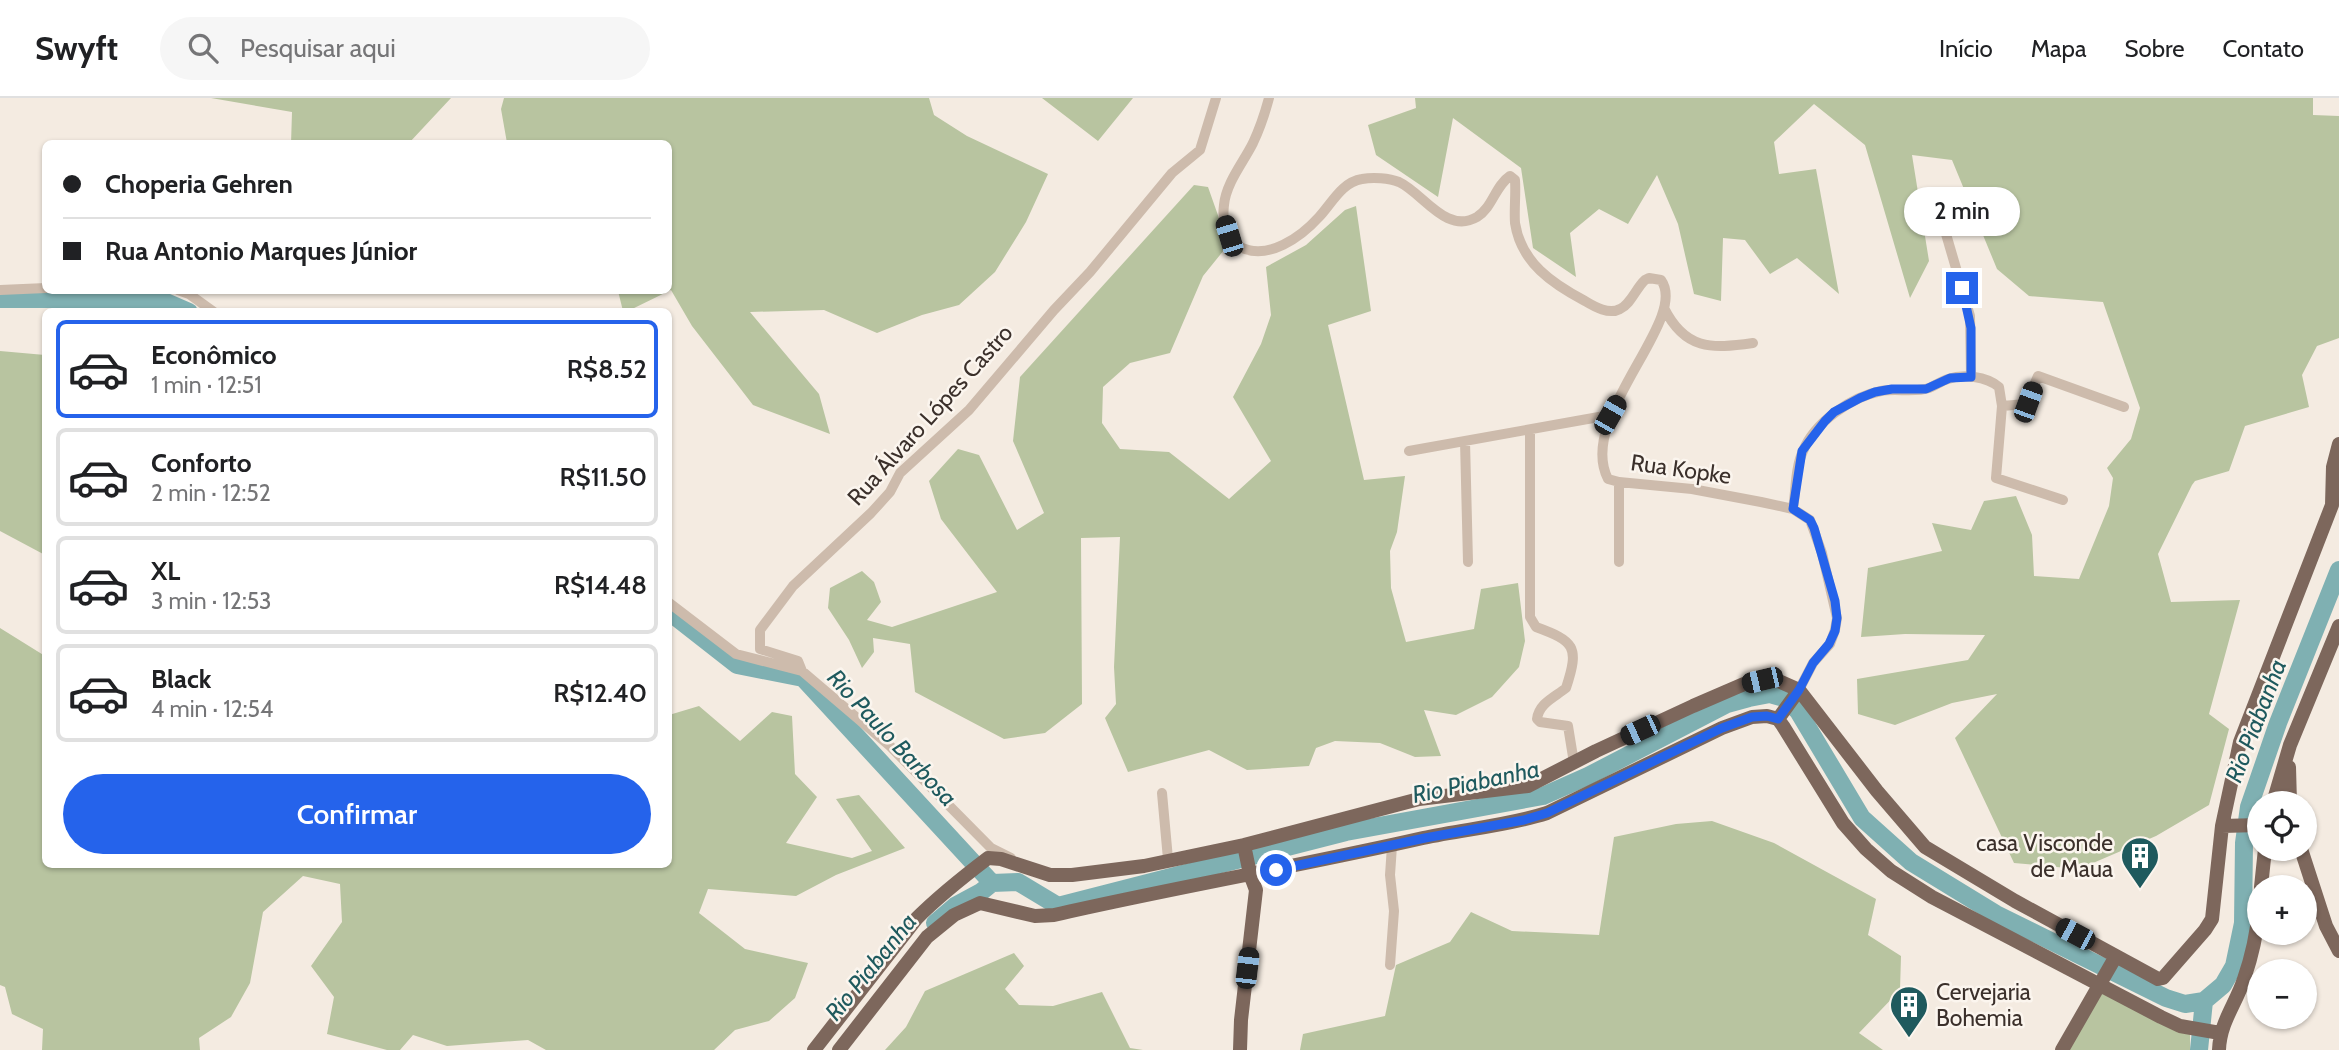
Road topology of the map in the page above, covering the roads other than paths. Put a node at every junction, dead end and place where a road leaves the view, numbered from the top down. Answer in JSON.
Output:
{"nodes":[{"id":1,"x":1269,"y":98,"type":"edge"},
{"id":2,"x":1215,"y":100,"type":"edge"},
{"id":3,"x":1934,"y":192,"type":"dead end"},
{"id":4,"x":42,"y":288,"type":"edge"},
{"id":5,"x":0,"y":290,"type":"edge"},
{"id":6,"x":189,"y":294,"type":"edge"},
{"id":7,"x":208,"y":308,"type":"edge"},
{"id":8,"x":1664,"y":309,"type":"junction"},
{"id":9,"x":1753,"y":343,"type":"dead end"},
{"id":10,"x":1971,"y":377,"type":"junction"},
{"id":11,"x":2002,"y":406,"type":"junction"},
{"id":12,"x":2124,"y":407,"type":"dead end"},
{"id":13,"x":1610,"y":415,"type":"junction"},
{"id":14,"x":1530,"y":431,"type":"junction"},
{"id":15,"x":1465,"y":441,"type":"junction"},
{"id":16,"x":2339,"y":444,"type":"edge"},
{"id":17,"x":1409,"y":451,"type":"dead end"},
{"id":18,"x":1619,"y":482,"type":"junction"},
{"id":19,"x":2063,"y":500,"type":"dead end"},
{"id":20,"x":1793,"y":509,"type":"junction"},
{"id":21,"x":1468,"y":562,"type":"dead end"},
{"id":22,"x":1619,"y":562,"type":"dead end"},
{"id":23,"x":672,"y":605,"type":"edge"},
{"id":24,"x":2339,"y":626,"type":"edge"},
{"id":25,"x":802,"y":671,"type":"junction"},
{"id":26,"x":1799,"y":690,"type":"junction"},
{"id":27,"x":1778,"y":719,"type":"junction"},
{"id":28,"x":2290,"y":745,"type":"junction"},
{"id":29,"x":1574,"y":763,"type":"junction"},
{"id":30,"x":2277,"y":791,"type":"edge"},
{"id":31,"x":2289,"y":791,"type":"edge"},
{"id":32,"x":1162,"y":793,"type":"dead end"},
{"id":33,"x":2247,"y":825,"type":"edge"},
{"id":34,"x":2222,"y":826,"type":"junction"},
{"id":35,"x":1244,"y":845,"type":"junction"},
{"id":36,"x":1392,"y":846,"type":"junction"},
{"id":37,"x":989,"y":853,"type":"junction"},
{"id":38,"x":1168,"y":859,"type":"junction"},
{"id":39,"x":2304,"y":861,"type":"edge"},
{"id":40,"x":1250,"y":874,"type":"junction"},
{"id":41,"x":2254,"y":945,"type":"edge"},
{"id":42,"x":893,"y":946,"type":"junction"},
{"id":43,"x":2339,"y":951,"type":"edge"},
{"id":44,"x":910,"y":958,"type":"junction"},
{"id":45,"x":2115,"y":958,"type":"junction"},
{"id":46,"x":1390,"y":965,"type":"dead end"},
{"id":47,"x":2101,"y":981,"type":"junction"},
{"id":48,"x":2215,"y":1032,"type":"junction"},
{"id":49,"x":814,"y":1050,"type":"edge"},
{"id":50,"x":839,"y":1050,"type":"edge"},
{"id":51,"x":1240,"y":1050,"type":"edge"},
{"id":52,"x":2062,"y":1050,"type":"edge"},
{"id":53,"x":2218,"y":1050,"type":"edge"}],
"edges":[{"from":1,"to":8,"type":"street"},
{"from":2,"to":25,"type":"street","name":"Rua Álvaro Lópes Castro"},
{"from":3,"to":10,"type":"street"},
{"from":4,"to":5,"type":"street"},
{"from":6,"to":7,"type":"street"},
{"from":8,"to":9,"type":"street"},
{"from":8,"to":13,"type":"street","name":"Rua Kopke"},
{"from":10,"to":11,"type":"street"},
{"from":10,"to":20,"type":"street"},
{"from":11,"to":12,"type":"street"},
{"from":11,"to":19,"type":"street"},
{"from":13,"to":14,"type":"street"},
{"from":13,"to":18,"type":"street","name":"Rua Kopke"},
{"from":14,"to":15,"type":"street"},
{"from":14,"to":29,"type":"street"},
{"from":15,"to":17,"type":"street"},
{"from":15,"to":21,"type":"street"},
{"from":16,"to":34,"type":"main road"},
{"from":18,"to":20,"type":"street","name":"Rua Kopke"},
{"from":18,"to":22,"type":"street"},
{"from":20,"to":26,"type":"street"},
{"from":23,"to":25,"type":"street"},
{"from":24,"to":28,"type":"main road"},
{"from":25,"to":37,"type":"street"},
{"from":26,"to":27,"type":"main road"},
{"from":26,"to":29,"type":"main road"},
{"from":26,"to":45,"type":"main road"},
{"from":27,"to":36,"type":"main road"},
{"from":27,"to":47,"type":"main road"},
{"from":28,"to":30,"type":"main road"},
{"from":28,"to":31,"type":"main road"},
{"from":29,"to":35,"type":"main road"},
{"from":32,"to":38,"type":"street"},
{"from":33,"to":34,"type":"main road"},
{"from":34,"to":45,"type":"main road"},
{"from":35,"to":38,"type":"main road"},
{"from":35,"to":40,"type":"main road"},
{"from":36,"to":40,"type":"main road"},
{"from":36,"to":46,"type":"street"},
{"from":37,"to":38,"type":"main road"},
{"from":37,"to":42,"type":"main road"},
{"from":39,"to":43,"type":"main road"},
{"from":40,"to":44,"type":"main road"},
{"from":40,"to":51,"type":"main road"},
{"from":41,"to":48,"type":"main road"},
{"from":42,"to":44,"type":"main road"},
{"from":42,"to":49,"type":"main road"},
{"from":44,"to":50,"type":"main road"},
{"from":45,"to":47,"type":"main road"},
{"from":47,"to":48,"type":"main road"},
{"from":47,"to":52,"type":"main road"},
{"from":48,"to":53,"type":"main road"}]}
